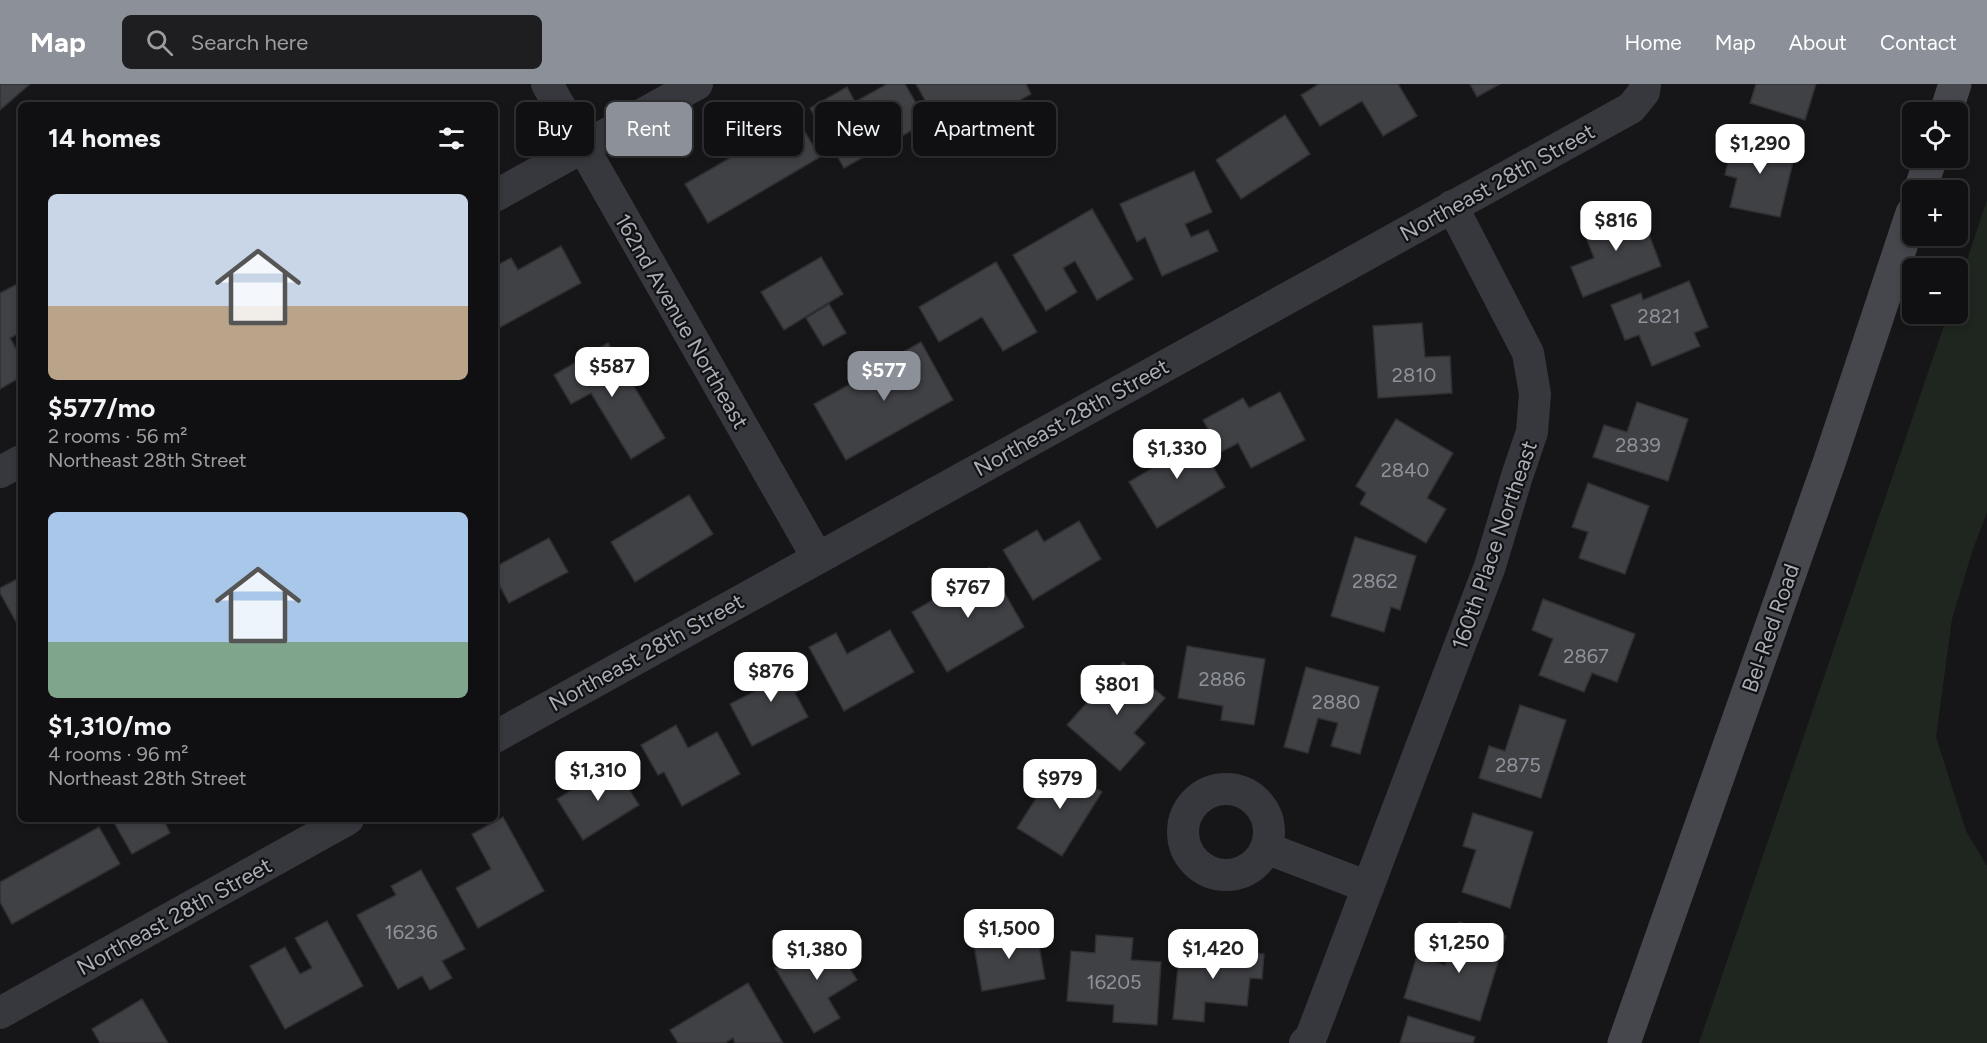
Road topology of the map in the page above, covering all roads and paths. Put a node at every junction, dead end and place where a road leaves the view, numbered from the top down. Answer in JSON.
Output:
{"nodes":[{"id":1,"x":547,"y":84,"type":"edge"},
{"id":2,"x":697,"y":84,"type":"edge"},
{"id":3,"x":1956,"y":84,"type":"edge"},
{"id":4,"x":1644,"y":88,"type":"edge"},
{"id":5,"x":557,"y":102,"type":"edge"},
{"id":6,"x":1950,"y":102,"type":"edge"},
{"id":7,"x":594,"y":140,"type":"edge"},
{"id":8,"x":566,"y":156,"type":"edge"},
{"id":9,"x":587,"y":156,"type":"edge"},
{"id":10,"x":498,"y":194,"type":"edge"},
{"id":11,"x":1452,"y":206,"type":"junction"},
{"id":12,"x":1902,"y":243,"type":"edge"},
{"id":13,"x":18,"y":463,"type":"edge"},
{"id":14,"x":0,"y":472,"type":"edge"},
{"id":15,"x":817,"y":557,"type":"junction"},
{"id":16,"x":498,"y":735,"type":"edge"},
{"id":17,"x":343,"y":822,"type":"edge"},
{"id":18,"x":1266,"y":848,"type":"dead end"},
{"id":19,"x":1368,"y":887,"type":"junction"},
{"id":20,"x":0,"y":1013,"type":"edge"},
{"id":21,"x":1305,"y":1043,"type":"edge"},
{"id":22,"x":1624,"y":1043,"type":"edge"}],
"edges":[{"from":1,"to":5,"type":"street","name":"162nd Avenue Northeast"},
{"from":2,"to":7,"type":"street"},
{"from":3,"to":6,"type":"main road"},
{"from":4,"to":11,"type":"street","name":"Northeast 28th Street"},
{"from":8,"to":10,"type":"street"},
{"from":9,"to":15,"type":"street","name":"162nd Avenue Northeast"},
{"from":11,"to":15,"type":"street","name":"Northeast 28th Street"},
{"from":11,"to":19,"type":"street","name":"160th Place Northeast"},
{"from":12,"to":22,"type":"main road","name":"Bel-Red Road"},
{"from":13,"to":14,"type":"street"},
{"from":15,"to":16,"type":"street","name":"Northeast 28th Street"},
{"from":17,"to":20,"type":"street","name":"Northeast 28th Street"},
{"from":18,"to":19,"type":"street"},
{"from":19,"to":21,"type":"street","name":"160th Place Northeast"}]}
